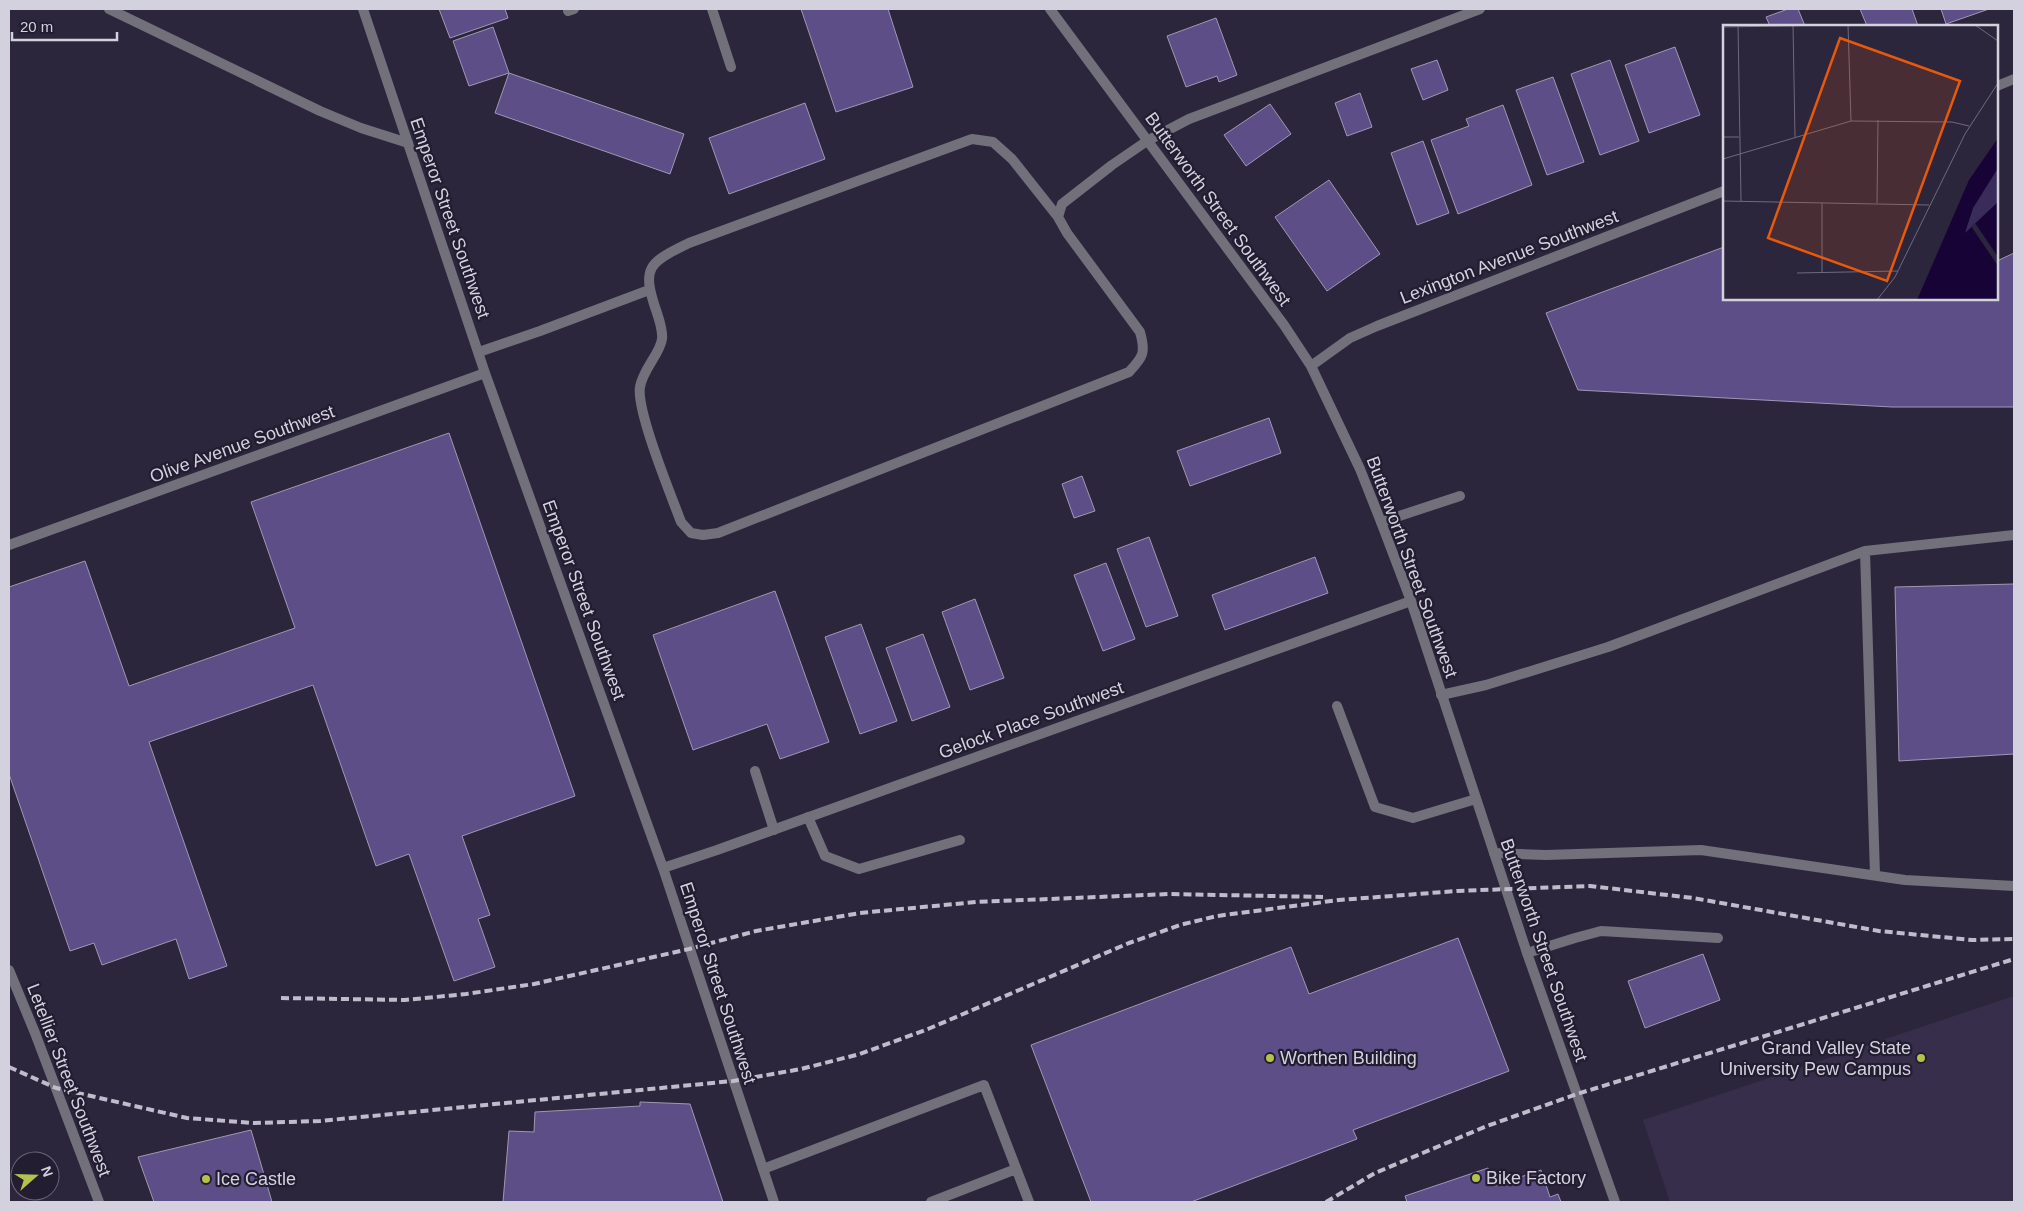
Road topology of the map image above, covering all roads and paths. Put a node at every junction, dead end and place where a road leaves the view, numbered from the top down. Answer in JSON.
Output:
{"nodes":[{"id":1,"x":109,"y":9,"type":"edge"},
{"id":2,"x":363,"y":9,"type":"edge"},
{"id":3,"x":712,"y":9,"type":"edge"},
{"id":4,"x":1050,"y":9,"type":"edge"},
{"id":5,"x":1480,"y":9,"type":"edge"},
{"id":6,"x":731,"y":67,"type":"dead end"},
{"id":7,"x":2014,"y":79,"type":"edge"},
{"id":8,"x":1998,"y":86,"type":"edge"},
{"id":9,"x":1147,"y":141,"type":"junction"},
{"id":10,"x":408,"y":143,"type":"junction"},
{"id":11,"x":1723,"y":191,"type":"edge"},
{"id":12,"x":1058,"y":217,"type":"junction"},
{"id":13,"x":649,"y":290,"type":"junction"},
{"id":14,"x":478,"y":352,"type":"junction"},
{"id":15,"x":1311,"y":366,"type":"junction"},
{"id":16,"x":486,"y":373,"type":"junction"},
{"id":17,"x":1460,"y":496,"type":"dead end"},
{"id":18,"x":1382,"y":522,"type":"junction"},
{"id":19,"x":2014,"y":535,"type":"edge"},
{"id":20,"x":9,"y":545,"type":"edge"},
{"id":21,"x":1865,"y":551,"type":"junction"},
{"id":22,"x":1411,"y":601,"type":"junction"},
{"id":23,"x":1441,"y":695,"type":"junction"},
{"id":24,"x":1337,"y":706,"type":"dead end"},
{"id":25,"x":755,"y":771,"type":"dead end"},
{"id":26,"x":1476,"y":799,"type":"junction"},
{"id":27,"x":808,"y":817,"type":"junction"},
{"id":28,"x":774,"y":830,"type":"junction"},
{"id":29,"x":960,"y":840,"type":"dead end"},
{"id":30,"x":1494,"y":853,"type":"junction"},
{"id":31,"x":662,"y":868,"type":"junction"},
{"id":32,"x":1875,"y":875,"type":"junction"},
{"id":33,"x":2014,"y":886,"type":"edge"},
{"id":34,"x":1718,"y":938,"type":"dead end"},
{"id":35,"x":1527,"y":953,"type":"junction"},
{"id":36,"x":9,"y":970,"type":"edge"},
{"id":37,"x":763,"y":1169,"type":"junction"},
{"id":38,"x":1016,"y":1169,"type":"junction"},
{"id":39,"x":942,"y":1200,"type":"edge"},
{"id":40,"x":99,"y":1202,"type":"edge"},
{"id":41,"x":774,"y":1202,"type":"edge"},
{"id":42,"x":931,"y":1202,"type":"edge"},
{"id":43,"x":1029,"y":1202,"type":"edge"},
{"id":44,"x":1615,"y":1202,"type":"edge"}],
"edges":[{"from":1,"to":10,"type":"street"},
{"from":2,"to":10,"type":"street","name":"Emperor Street Southwest"},
{"from":3,"to":6,"type":"street"},
{"from":4,"to":9,"type":"street","name":"Butterworth Street Southwest"},
{"from":5,"to":9,"type":"street"},
{"from":7,"to":8,"type":"street"},
{"from":9,"to":12,"type":"street"},
{"from":9,"to":15,"type":"street","name":"Butterworth Street Southwest"},
{"from":10,"to":14,"type":"street","name":"Emperor Street Southwest"},
{"from":11,"to":15,"type":"street","name":"Lexington Avenue Southwest"},
{"from":12,"to":13,"type":"street"},
{"from":12,"to":13,"type":"street"},
{"from":13,"to":14,"type":"street"},
{"from":14,"to":16,"type":"street","name":"Emperor Street Southwest"},
{"from":15,"to":18,"type":"street","name":"Butterworth Street Southwest"},
{"from":16,"to":20,"type":"street","name":"Olive Avenue Southwest"},
{"from":16,"to":31,"type":"street","name":"Emperor Street Southwest"},
{"from":17,"to":18,"type":"street"},
{"from":18,"to":22,"type":"street","name":"Butterworth Street Southwest"},
{"from":19,"to":21,"type":"street"},
{"from":21,"to":23,"type":"street"},
{"from":21,"to":32,"type":"street"},
{"from":22,"to":23,"type":"street","name":"Butterworth Street Southwest"},
{"from":22,"to":27,"type":"street","name":"Gelock Place Southwest"},
{"from":23,"to":26,"type":"street","name":"Butterworth Street Southwest"},
{"from":24,"to":26,"type":"street"},
{"from":25,"to":28,"type":"street"},
{"from":26,"to":30,"type":"street","name":"Butterworth Street Southwest"},
{"from":27,"to":28,"type":"street","name":"Gelock Place Southwest"},
{"from":27,"to":29,"type":"street"},
{"from":28,"to":31,"type":"street","name":"Gelock Place Southwest"},
{"from":30,"to":32,"type":"street"},
{"from":30,"to":35,"type":"street","name":"Butterworth Street Southwest"},
{"from":31,"to":37,"type":"street","name":"Emperor Street Southwest"},
{"from":32,"to":33,"type":"street"},
{"from":34,"to":35,"type":"street"},
{"from":35,"to":44,"type":"street","name":"Butterworth Street Southwest"},
{"from":36,"to":40,"type":"street","name":"Letellier Street Southwest"},
{"from":37,"to":38,"type":"street"},
{"from":37,"to":41,"type":"street","name":"Emperor Street Southwest"},
{"from":38,"to":39,"type":"street"},
{"from":38,"to":43,"type":"street"},
{"from":39,"to":42,"type":"street"}]}
